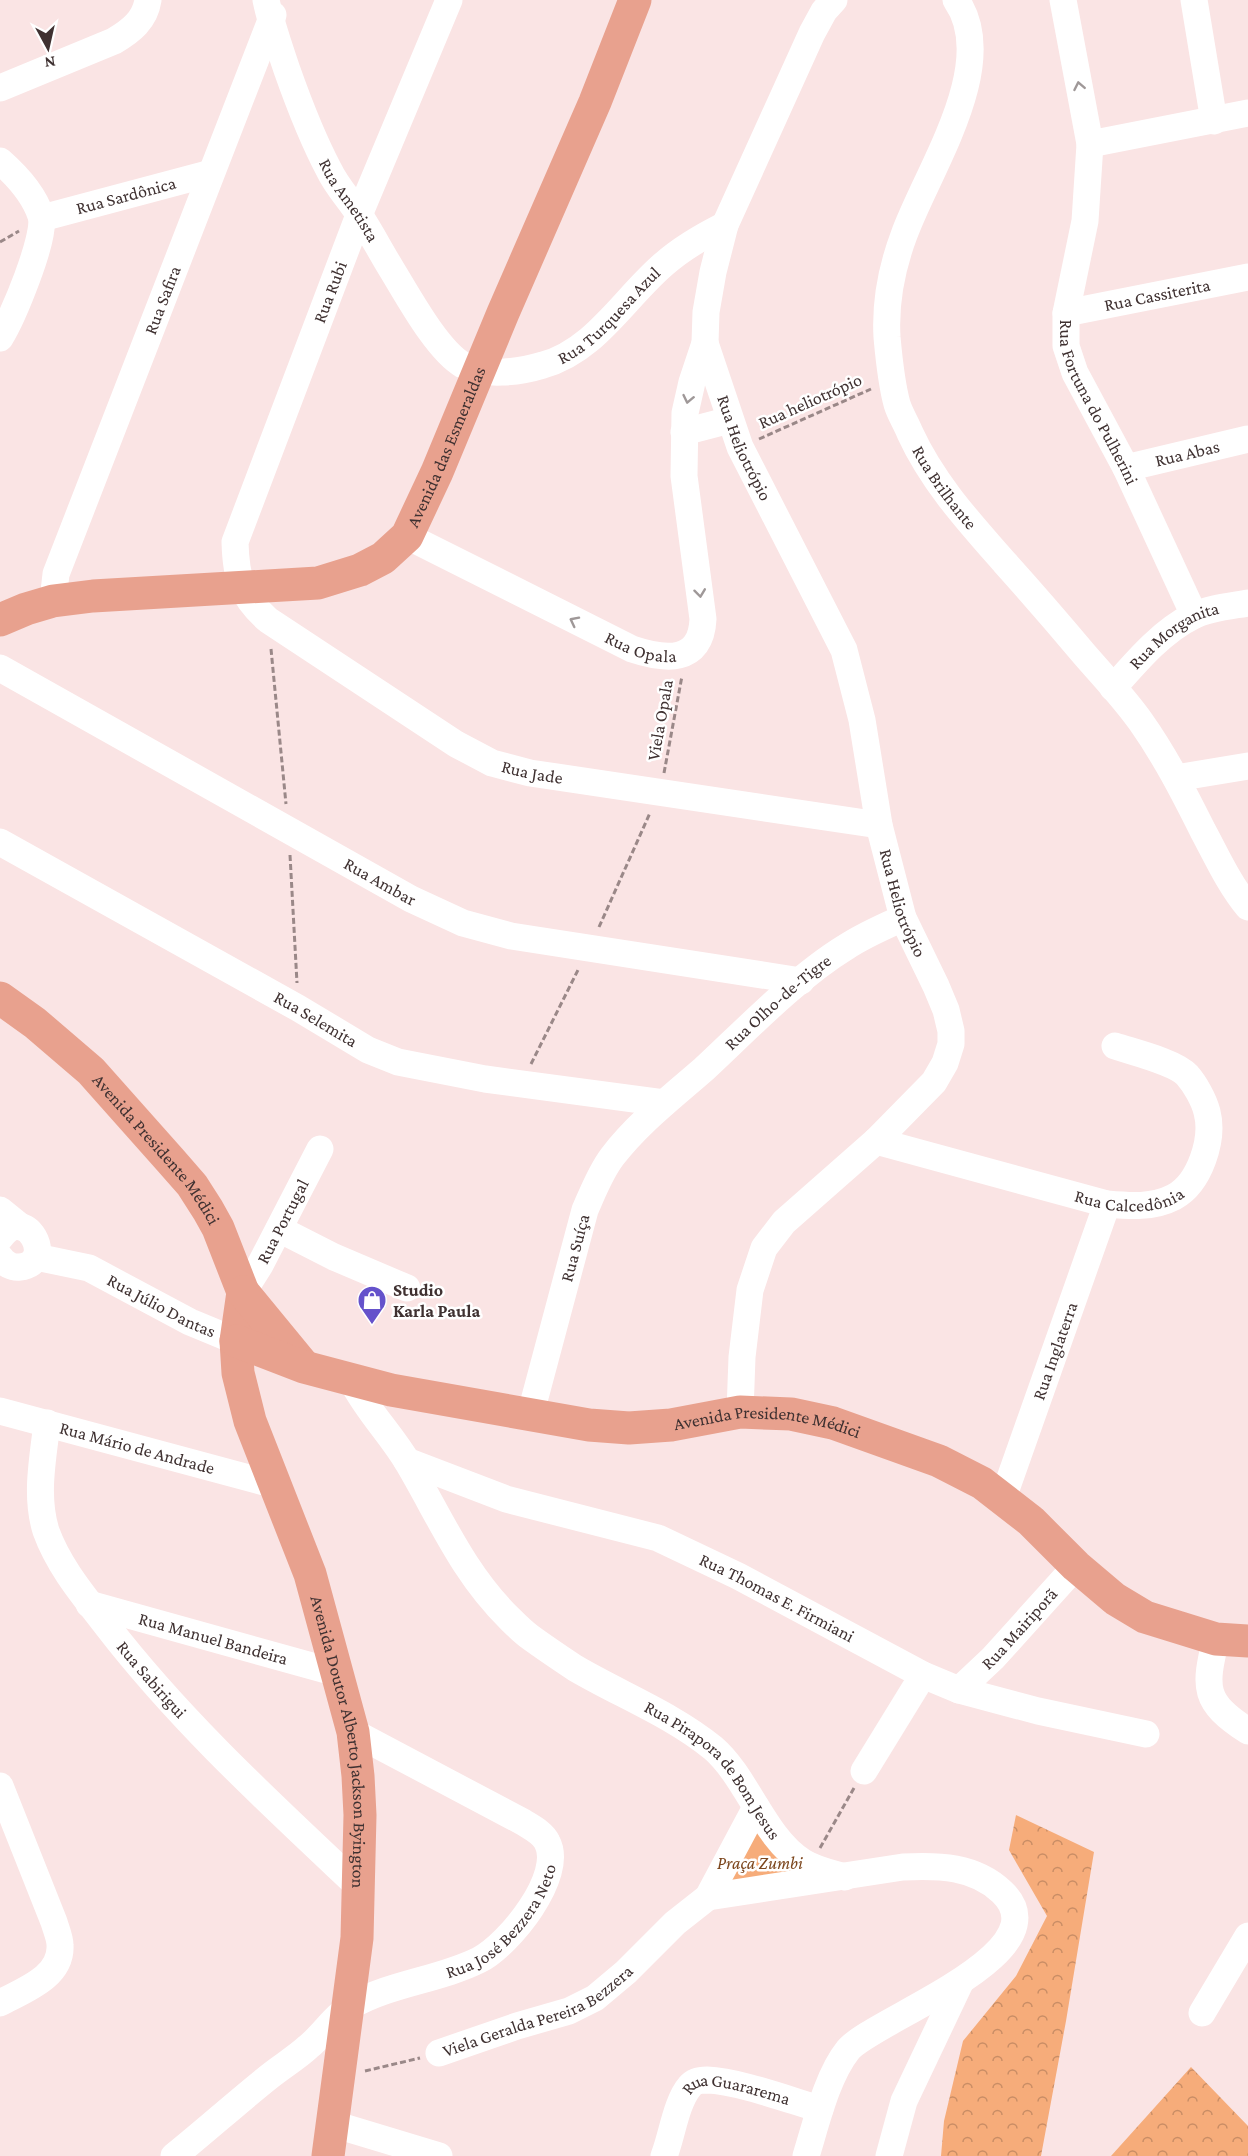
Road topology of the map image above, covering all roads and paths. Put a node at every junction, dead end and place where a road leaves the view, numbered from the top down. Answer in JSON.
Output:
{"nodes":[{"id":1,"x":148,"y":0,"type":"edge"},
{"id":2,"x":449,"y":0,"type":"edge"},
{"id":3,"x":635,"y":0,"type":"edge"},
{"id":4,"x":834,"y":0,"type":"edge"},
{"id":5,"x":957,"y":0,"type":"edge"},
{"id":6,"x":1063,"y":0,"type":"edge"},
{"id":7,"x":1194,"y":0,"type":"edge"},
{"id":8,"x":272,"y":7,"type":"edge"},
{"id":9,"x":0,"y":87,"type":"edge"},
{"id":10,"x":1248,"y":113,"type":"edge"},
{"id":11,"x":1214,"y":121,"type":"junction"},
{"id":12,"x":1090,"y":144,"type":"junction"},
{"id":13,"x":0,"y":161,"type":"edge"},
{"id":14,"x":211,"y":173,"type":"junction"},
{"id":15,"x":359,"y":215,"type":"junction"},
{"id":16,"x":42,"y":218,"type":"junction"},
{"id":17,"x":725,"y":225,"type":"junction"},
{"id":18,"x":1248,"y":277,"type":"edge"},
{"id":19,"x":1066,"y":313,"type":"junction"},
{"id":20,"x":0,"y":338,"type":"edge"},
{"id":21,"x":705,"y":343,"type":"junction"},
{"id":22,"x":479,"y":370,"type":"junction"},
{"id":23,"x":891,"y":379,"type":"junction"},
{"id":24,"x":730,"y":420,"type":"junction"},
{"id":25,"x":684,"y":432,"type":"junction"},
{"id":26,"x":1248,"y":439,"type":"edge"},
{"id":27,"x":740,"y":447,"type":"junction"},
{"id":28,"x":1126,"y":468,"type":"junction"},
{"id":29,"x":407,"y":536,"type":"junction"},
{"id":30,"x":241,"y":588,"type":"junction"},
{"id":31,"x":53,"y":601,"type":"junction"},
{"id":32,"x":1248,"y":603,"type":"edge"},
{"id":33,"x":1194,"y":615,"type":"junction"},
{"id":34,"x":0,"y":620,"type":"edge"},
{"id":35,"x":268,"y":620,"type":"junction"},
{"id":36,"x":687,"y":652,"type":"junction"},
{"id":37,"x":0,"y":668,"type":"edge"},
{"id":38,"x":1113,"y":688,"type":"junction"},
{"id":39,"x":1248,"y":766,"type":"edge"},
{"id":40,"x":1176,"y":777,"type":"junction"},
{"id":41,"x":659,"y":793,"type":"junction"},
{"id":42,"x":879,"y":825,"type":"junction"},
{"id":43,"x":288,"y":829,"type":"junction"},
{"id":44,"x":0,"y":842,"type":"edge"},
{"id":45,"x":1248,"y":907,"type":"edge"},
{"id":46,"x":903,"y":918,"type":"junction"},
{"id":47,"x":801,"y":981,"type":"junction"},
{"id":48,"x":0,"y":998,"type":"edge"},
{"id":49,"x":0,"y":1008,"type":"edge"},
{"id":50,"x":298,"y":1008,"type":"junction"},
{"id":51,"x":1115,"y":1046,"type":"dead end"},
{"id":52,"x":664,"y":1103,"type":"junction"},
{"id":53,"x":876,"y":1141,"type":"junction"},
{"id":54,"x":320,"y":1149,"type":"dead end"},
{"id":55,"x":1107,"y":1204,"type":"junction"},
{"id":56,"x":279,"y":1229,"type":"junction"},
{"id":57,"x":12,"y":1237,"type":"edge"},
{"id":58,"x":407,"y":1288,"type":"dead end"},
{"id":59,"x":243,"y":1292,"type":"junction"},
{"id":60,"x":236,"y":1341,"type":"junction"},
{"id":61,"x":304,"y":1366,"type":"junction"},
{"id":62,"x":352,"y":1381,"type":"junction"},
{"id":63,"x":391,"y":1390,"type":"junction"},
{"id":64,"x":0,"y":1411,"type":"edge"},
{"id":65,"x":740,"y":1412,"type":"junction"},
{"id":66,"x":530,"y":1416,"type":"junction"},
{"id":67,"x":47,"y":1423,"type":"junction"},
{"id":68,"x":391,"y":1439,"type":"junction"},
{"id":69,"x":407,"y":1461,"type":"junction"},
{"id":70,"x":275,"y":1485,"type":"junction"},
{"id":71,"x":1003,"y":1498,"type":"junction"},
{"id":72,"x":1076,"y":1566,"type":"junction"},
{"id":73,"x":89,"y":1604,"type":"junction"},
{"id":74,"x":1216,"y":1639,"type":"junction"},
{"id":75,"x":1248,"y":1641,"type":"edge"},
{"id":76,"x":337,"y":1673,"type":"junction"},
{"id":77,"x":923,"y":1675,"type":"junction"},
{"id":78,"x":959,"y":1690,"type":"junction"},
{"id":79,"x":1248,"y":1731,"type":"edge"},
{"id":80,"x":353,"y":1732,"type":"junction"},
{"id":81,"x":1146,"y":1734,"type":"dead end"},
{"id":82,"x":864,"y":1771,"type":"joint"},
{"id":83,"x":0,"y":1786,"type":"edge"},
{"id":84,"x":756,"y":1807,"type":"junction"},
{"id":85,"x":810,"y":1865,"type":"junction"},
{"id":86,"x":845,"y":1877,"type":"junction"},
{"id":87,"x":359,"y":1887,"type":"junction"},
{"id":88,"x":708,"y":1898,"type":"junction"},
{"id":89,"x":1248,"y":1936,"type":"edge"},
{"id":90,"x":960,"y":1983,"type":"junction"},
{"id":91,"x":0,"y":2003,"type":"edge"},
{"id":92,"x":349,"y":2007,"type":"junction"},
{"id":93,"x":1202,"y":2013,"type":"dead end"},
{"id":94,"x":439,"y":2053,"type":"joint"},
{"id":95,"x":339,"y":2076,"type":"junction"},
{"id":96,"x":820,"y":2109,"type":"junction"},
{"id":97,"x":333,"y":2124,"type":"junction"},
{"id":98,"x":174,"y":2156,"type":"edge"},
{"id":99,"x":328,"y":2156,"type":"edge"},
{"id":100,"x":439,"y":2156,"type":"edge"},
{"id":101,"x":664,"y":2156,"type":"edge"},
{"id":102,"x":806,"y":2156,"type":"edge"},
{"id":103,"x":889,"y":2156,"type":"edge"}],
"edges":[{"from":1,"to":9,"type":"street"},
{"from":2,"to":15,"type":"street","name":"Rua Rubi"},
{"from":3,"to":22,"type":"main road","name":"Avenida das Esmeraldas"},
{"from":4,"to":17,"type":"street"},
{"from":5,"to":23,"type":"street","name":"Rua Brilhante"},
{"from":12,"to":6,"type":"street","name":"Rua Fortuna do Pulherini","one_way":true},
{"from":7,"to":11,"type":"street"},
{"from":8,"to":14,"type":"street","name":"Rua Safira"},
{"from":8,"to":15,"type":"street","name":"Rua Ametista"},
{"from":10,"to":11,"type":"street"},
{"from":11,"to":12,"type":"street"},
{"from":12,"to":19,"type":"street","name":"Rua Fortuna do Pulherini"},
{"from":13,"to":16,"type":"street"},
{"from":14,"to":16,"type":"street","name":"Rua Sardônica"},
{"from":14,"to":31,"type":"street","name":"Rua Safira"},
{"from":15,"to":22,"type":"street","name":"Rua Ametista"},
{"from":15,"to":30,"type":"street","name":"Rua Rubi"},
{"from":16,"to":20,"type":"street"},
{"from":17,"to":21,"type":"street"},
{"from":17,"to":22,"type":"street","name":"Rua Turquesa Azul"},
{"from":18,"to":19,"type":"street","name":"Rua Cassiterita"},
{"from":19,"to":28,"type":"street","name":"Rua Fortuna do Pulherini"},
{"from":21,"to":24,"type":"street","name":"Rua Heliotrópio"},
{"from":21,"to":25,"type":"street","name":"Rua Opala","one_way":true},
{"from":22,"to":29,"type":"main road","name":"Avenida das Esmeraldas"},
{"from":23,"to":27,"type":"path","name":"Rua heliotrópio"},
{"from":23,"to":38,"type":"street","name":"Rua Brilhante"},
{"from":24,"to":25,"type":"street"},
{"from":24,"to":27,"type":"street","name":"Rua Heliotrópio"},
{"from":25,"to":36,"type":"street","name":"Rua Opala","one_way":true},
{"from":26,"to":28,"type":"street","name":"Rua Abas"},
{"from":27,"to":42,"type":"street","name":"Rua Heliotrópio"},
{"from":28,"to":33,"type":"street","name":"Rua Fortuna do Pulherini"},
{"from":29,"to":30,"type":"main road","name":"Avenida das Esmeraldas"},
{"from":36,"to":29,"type":"street","name":"Rua Opala","one_way":true},
{"from":30,"to":31,"type":"main road","name":"Avenida das Esmeraldas"},
{"from":30,"to":35,"type":"street","name":"Rua Jade"},
{"from":31,"to":34,"type":"main road","name":"Avenida das Esmeraldas"},
{"from":32,"to":33,"type":"street","name":"Rua Morganita"},
{"from":33,"to":38,"type":"street","name":"Rua Morganita"},
{"from":35,"to":41,"type":"street","name":"Rua Jade"},
{"from":35,"to":43,"type":"path"},
{"from":36,"to":41,"type":"path","name":"Viela Opala"},
{"from":37,"to":43,"type":"street","name":"Rua Ambar"},
{"from":38,"to":40,"type":"street","name":"Rua Brilhante"},
{"from":39,"to":40,"type":"street"},
{"from":40,"to":45,"type":"street","name":"Rua Brilhante"},
{"from":41,"to":42,"type":"street","name":"Rua Jade"},
{"from":42,"to":46,"type":"street","name":"Rua Heliotrópio"},
{"from":43,"to":47,"type":"street","name":"Rua Ambar"},
{"from":43,"to":50,"type":"path"},
{"from":44,"to":50,"type":"street","name":"Rua Selemita"},
{"from":46,"to":47,"type":"street","name":"Rua Olho-de-Tigre"},
{"from":46,"to":53,"type":"street","name":"Rua Heliotrópio"},
{"from":47,"to":52,"type":"street","name":"Rua Olho-de-Tigre"},
{"from":48,"to":59,"type":"main road","name":"Avenida Presidente Médici"},
{"from":49,"to":60,"type":"main road","name":"Avenida Presidente Médici"},
{"from":50,"to":52,"type":"street","name":"Rua Selemita"},
{"from":51,"to":55,"type":"street","name":"Rua Calcedônia"},
{"from":52,"to":66,"type":"street","name":"Rua Suíça"},
{"from":53,"to":55,"type":"street","name":"Rua Calcedônia"},
{"from":53,"to":65,"type":"street","name":"Rua Heliotrópio"},
{"from":54,"to":56,"type":"street","name":"Rua Portugal"},
{"from":55,"to":71,"type":"street","name":"Rua Inglaterra"},
{"from":56,"to":58,"type":"street"},
{"from":56,"to":59,"type":"street","name":"Rua Portugal"},
{"from":57,"to":60,"type":"street","name":"Rua Júlio Dantas"},
{"from":59,"to":60,"type":"main road","name":"Avenida Presidente Médici"},
{"from":59,"to":61,"type":"main road"},
{"from":60,"to":61,"type":"main road","name":"Avenida Presidente Médici"},
{"from":60,"to":70,"type":"main road","name":"Avenida Doutor Alberto Jackson Byington"},
{"from":61,"to":62,"type":"main road","name":"Avenida Presidente Médici"},
{"from":62,"to":63,"type":"main road","name":"Avenida Presidente Médici"},
{"from":62,"to":68,"type":"street","name":"Rua Pirapora de Bom Jesus"},
{"from":63,"to":66,"type":"main road","name":"Avenida Presidente Médici"},
{"from":63,"to":68,"type":"street"},
{"from":64,"to":67,"type":"street","name":"Rua Mário de Andrade"},
{"from":65,"to":66,"type":"main road","name":"Avenida Presidente Médici"},
{"from":65,"to":71,"type":"main road","name":"Avenida Presidente Médici"},
{"from":67,"to":70,"type":"street","name":"Rua Mário de Andrade"},
{"from":67,"to":73,"type":"street","name":"Rua Sabirigui"},
{"from":68,"to":69,"type":"street","name":"Rua Pirapora de Bom Jesus"},
{"from":69,"to":77,"type":"street","name":"Rua Thomas E. Firmiani"},
{"from":69,"to":84,"type":"street","name":"Rua Pirapora de Bom Jesus"},
{"from":70,"to":76,"type":"main road","name":"Avenida Doutor Alberto Jackson Byington"},
{"from":71,"to":72,"type":"main road","name":"Avenida Presidente Médici"},
{"from":72,"to":74,"type":"main road","name":"Avenida Presidente Médici"},
{"from":72,"to":78,"type":"street","name":"Rua Mairiporã"},
{"from":73,"to":76,"type":"street","name":"Rua Manuel Bandeira"},
{"from":73,"to":87,"type":"street","name":"Rua Sabirigui"},
{"from":74,"to":75,"type":"main road","name":"Avenida Presidente Médici"},
{"from":74,"to":79,"type":"street"},
{"from":76,"to":80,"type":"main road","name":"Avenida Doutor Alberto Jackson Byington"},
{"from":77,"to":78,"type":"street","name":"Rua Thomas E. Firmiani"},
{"from":77,"to":82,"type":"street"},
{"from":78,"to":81,"type":"street","name":"Rua Thomas E. Firmiani"},
{"from":80,"to":87,"type":"main road","name":"Avenida Doutor Alberto Jackson Byington"},
{"from":80,"to":92,"type":"street","name":"Rua José Bezzera Neto"},
{"from":82,"to":85,"type":"path"},
{"from":83,"to":91,"type":"street"},
{"from":84,"to":85,"type":"street","name":"Rua Pirapora de Bom Jesus"},
{"from":84,"to":88,"type":"street"},
{"from":85,"to":86,"type":"street","name":"Rua Pirapora de Bom Jesus"},
{"from":86,"to":88,"type":"street"},
{"from":86,"to":90,"type":"street","name":"Rua Pirapora de Bom Jesus"},
{"from":87,"to":92,"type":"main road","name":"Avenida Doutor Alberto Jackson Byington"},
{"from":88,"to":94,"type":"street","name":"Viela Geralda Pereira Bezzera"},
{"from":89,"to":93,"type":"street"},
{"from":90,"to":96,"type":"street","name":"Rua Pirapora de Bom Jesus"},
{"from":90,"to":103,"type":"street"},
{"from":92,"to":95,"type":"main road","name":"Avenida Doutor Alberto Jackson Byington"},
{"from":92,"to":98,"type":"street","name":"Rua José Bezzera Neto"},
{"from":94,"to":95,"type":"path","name":"Viela Geralda Pereira Bezzera"},
{"from":95,"to":97,"type":"main road","name":"Avenida Doutor Alberto Jackson Byington"},
{"from":96,"to":101,"type":"street","name":"Rua Guararema"},
{"from":96,"to":102,"type":"street","name":"Rua Pirapora de Bom Jesus"},
{"from":97,"to":99,"type":"main road","name":"Avenida Doutor Alberto Jackson Byington"},
{"from":97,"to":100,"type":"street"}]}
